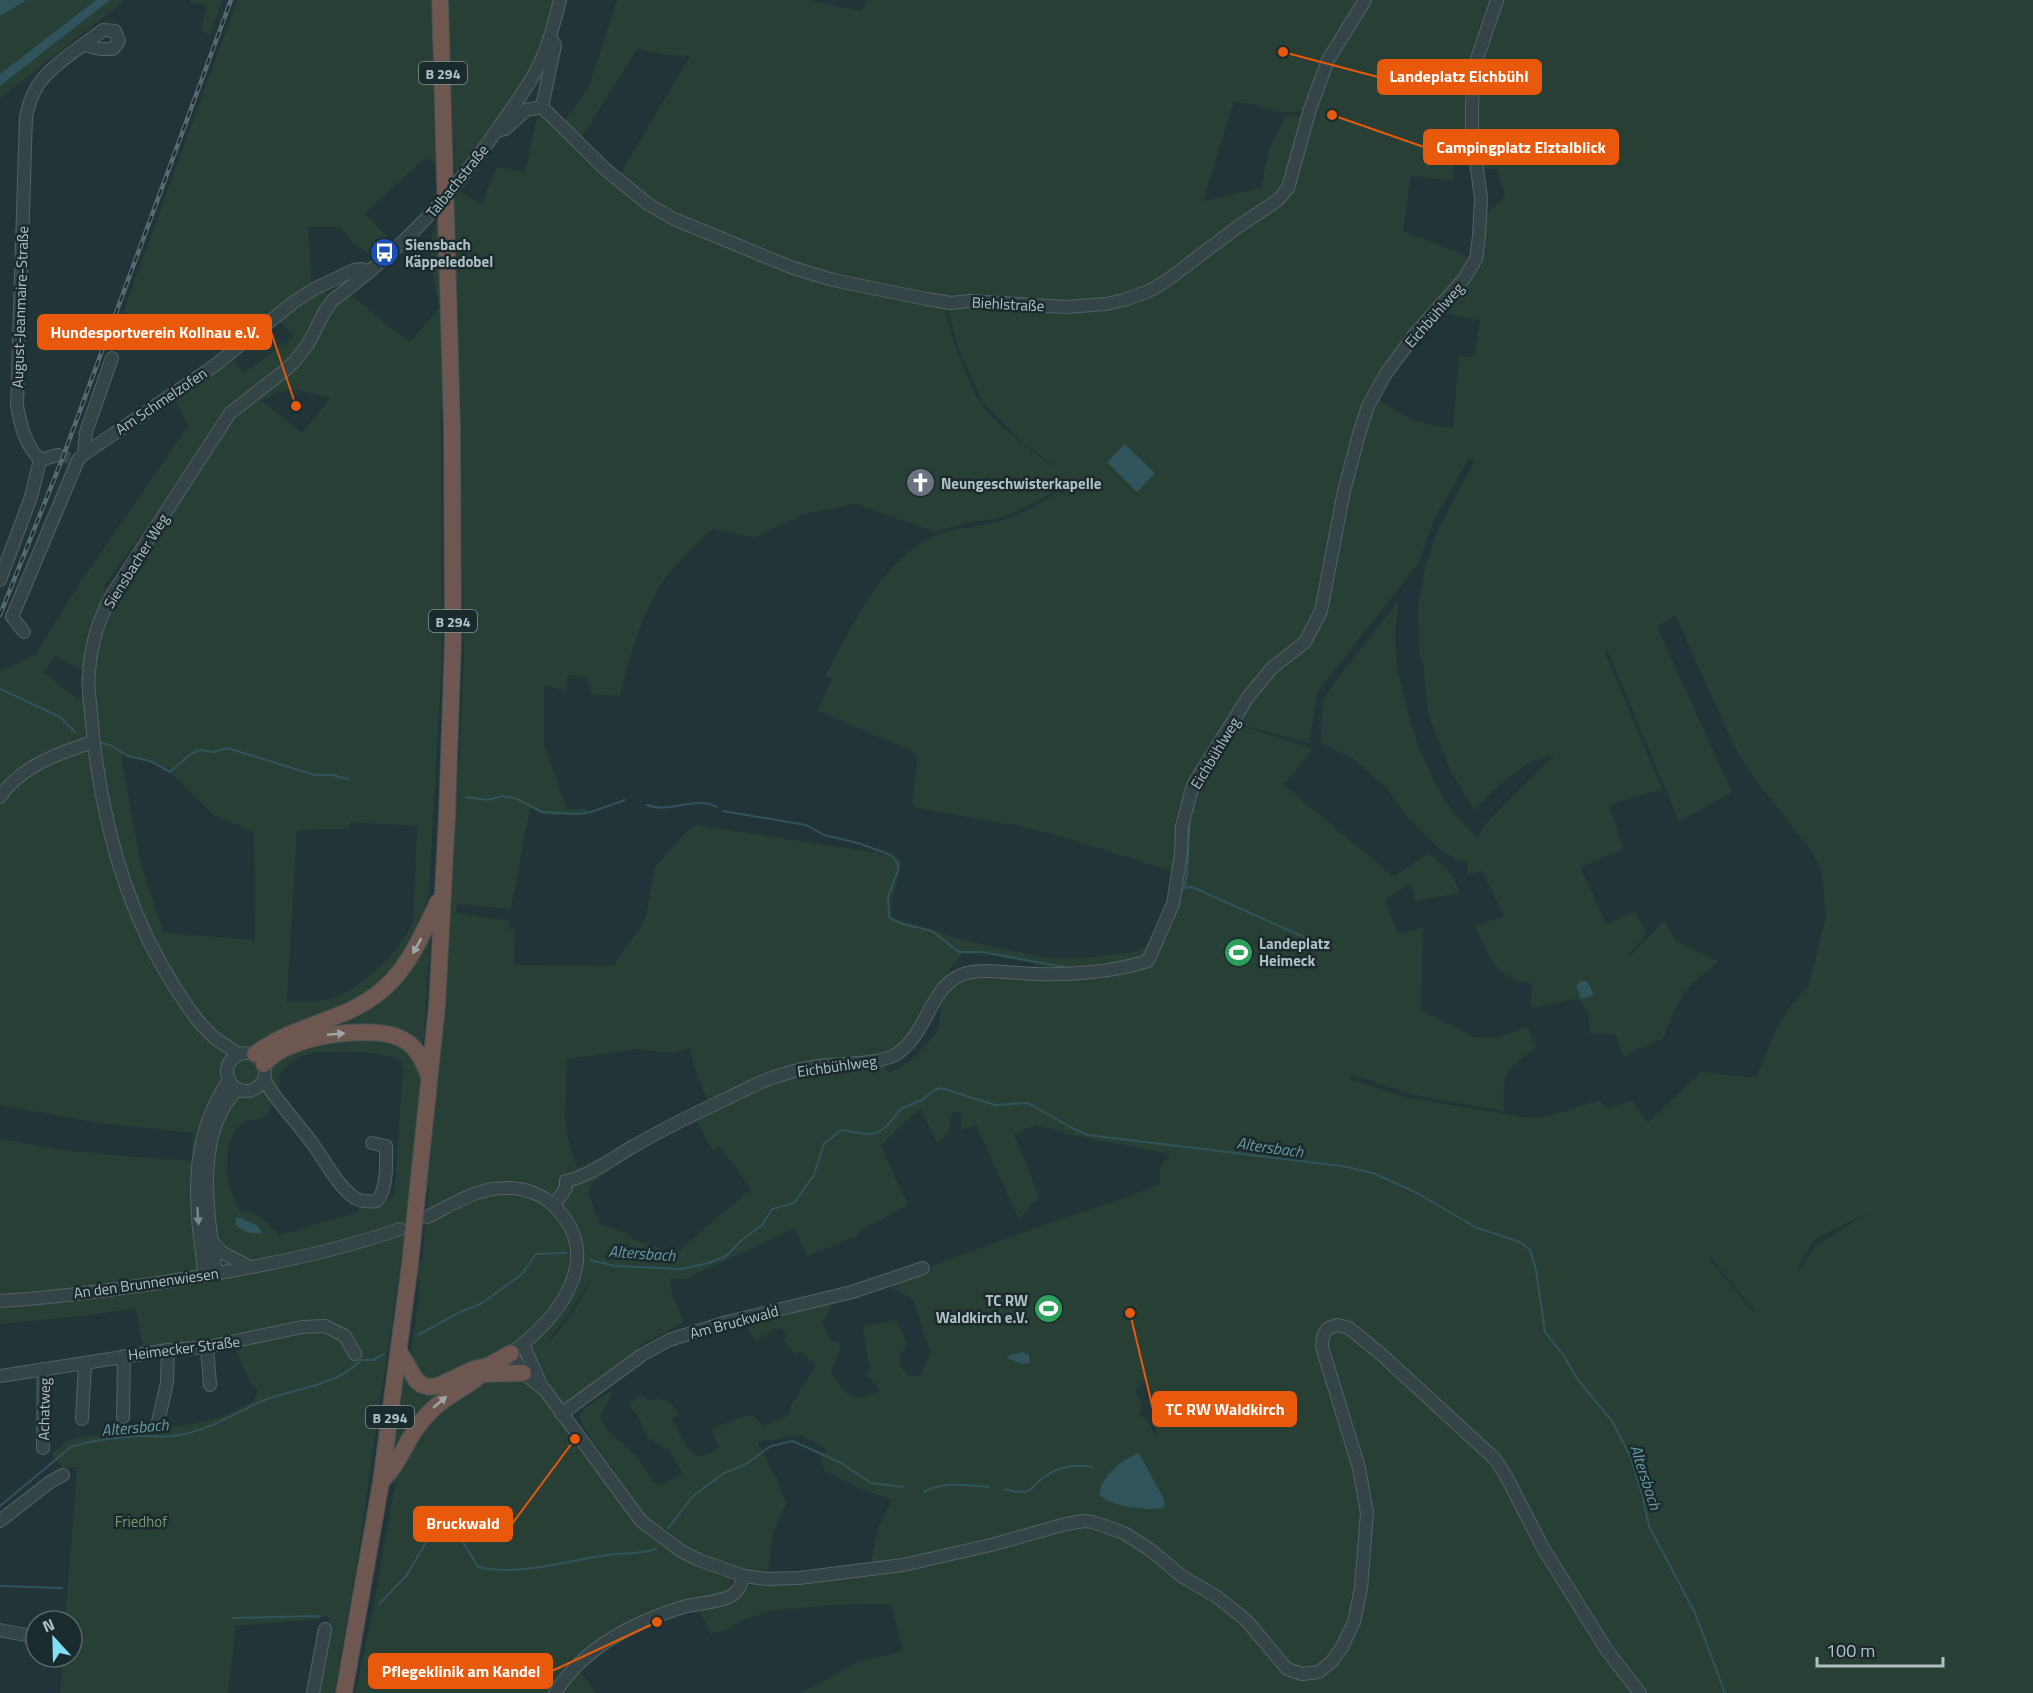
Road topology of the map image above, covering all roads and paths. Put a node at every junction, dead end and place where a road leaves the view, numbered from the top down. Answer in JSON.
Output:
{"nodes":[{"id":1,"x":440,"y":0,"type":"edge"},
{"id":2,"x":560,"y":0,"type":"edge"},
{"id":3,"x":1365,"y":0,"type":"edge"},
{"id":4,"x":1497,"y":0,"type":"edge"},
{"id":5,"x":550,"y":37,"type":"junction"},
{"id":6,"x":84,"y":45,"type":"dead end"},
{"id":7,"x":542,"y":107,"type":"junction"},
{"id":8,"x":495,"y":132,"type":"junction"},
{"id":9,"x":369,"y":272,"type":"junction"},
{"id":10,"x":112,"y":358,"type":"dead end"},
{"id":11,"x":84,"y":454,"type":"junction"},
{"id":12,"x":58,"y":455,"type":"tunnel mouth"},
{"id":13,"x":40,"y":460,"type":"junction"},
{"id":14,"x":4,"y":562,"type":"edge"},
{"id":15,"x":0,"y":580,"type":"edge"},
{"id":16,"x":24,"y":632,"type":"dead end"},
{"id":17,"x":93,"y":742,"type":"junction"},
{"id":18,"x":0,"y":796,"type":"edge"},
{"id":19,"x":442,"y":893,"type":"junction"},
{"id":20,"x":250,"y":1063,"type":"junction"},
{"id":21,"x":429,"y":1076,"type":"junction"},
{"id":22,"x":233,"y":1085,"type":"junction"},
{"id":23,"x":254,"y":1090,"type":"junction"},
{"id":24,"x":276,"y":1101,"type":"junction"},
{"id":25,"x":372,"y":1143,"type":"dead end"},
{"id":26,"x":554,"y":1205,"type":"junction"},
{"id":27,"x":427,"y":1217,"type":"dead end"},
{"id":28,"x":400,"y":1229,"type":"dead end"},
{"id":29,"x":213,"y":1242,"type":"junction"},
{"id":30,"x":251,"y":1268,"type":"junction"},
{"id":31,"x":924,"y":1268,"type":"dead end"},
{"id":32,"x":211,"y":1275,"type":"junction"},
{"id":33,"x":0,"y":1301,"type":"edge"},
{"id":34,"x":207,"y":1347,"type":"junction"},
{"id":35,"x":517,"y":1349,"type":"junction"},
{"id":36,"x":168,"y":1350,"type":"junction"},
{"id":37,"x":399,"y":1351,"type":"junction"},
{"id":38,"x":355,"y":1354,"type":"dead end"},
{"id":39,"x":124,"y":1356,"type":"junction"},
{"id":40,"x":85,"y":1363,"type":"junction"},
{"id":41,"x":44,"y":1369,"type":"junction"},
{"id":42,"x":486,"y":1370,"type":"junction"},
{"id":43,"x":523,"y":1373,"type":"junction"},
{"id":44,"x":0,"y":1376,"type":"edge"},
{"id":45,"x":210,"y":1385,"type":"dead end"},
{"id":46,"x":541,"y":1385,"type":"junction"},
{"id":47,"x":561,"y":1414,"type":"junction"},
{"id":48,"x":123,"y":1417,"type":"dead end"},
{"id":49,"x":82,"y":1419,"type":"dead end"},
{"id":50,"x":157,"y":1426,"type":"dead end"},
{"id":51,"x":43,"y":1448,"type":"dead end"},
{"id":52,"x":63,"y":1475,"type":"dead end"},
{"id":53,"x":381,"y":1482,"type":"junction"},
{"id":54,"x":0,"y":1521,"type":"edge"},
{"id":55,"x":744,"y":1575,"type":"junction"},
{"id":56,"x":325,"y":1629,"type":"dead end"},
{"id":57,"x":0,"y":1630,"type":"edge"},
{"id":58,"x":24,"y":1635,"type":"edge"},
{"id":59,"x":313,"y":1693,"type":"edge"},
{"id":60,"x":344,"y":1693,"type":"edge"},
{"id":61,"x":555,"y":1693,"type":"edge"},
{"id":62,"x":1640,"y":1693,"type":"edge"}],
"edges":[{"from":1,"to":19,"type":"highway","number":"B 294","bridge":true},
{"from":2,"to":5,"type":"street","name":"Talbachstraße"},
{"from":3,"to":7,"type":"street","name":"Biehlstraße"},
{"from":4,"to":26,"type":"street","name":"Eichbühlweg"},
{"from":5,"to":7,"type":"street"},
{"from":5,"to":8,"type":"street","name":"Talbachstraße"},
{"from":6,"to":13,"type":"street","name":"August-Jeanmaire-Straße"},
{"from":7,"to":8,"type":"street"},
{"from":8,"to":9,"type":"street","name":"Talbachstraße"},
{"from":9,"to":11,"type":"street","name":"Am Schmelzofen"},
{"from":9,"to":17,"type":"street","name":"Siensbacher Weg"},
{"from":10,"to":11,"type":"street","name":"Am Schmelzofen"},
{"from":11,"to":16,"type":"street","name":"Am Schmelzofen"},
{"from":12,"to":13,"type":"street"},
{"from":13,"to":14,"type":"street"},
{"from":14,"to":15,"type":"street"},
{"from":17,"to":18,"type":"street"},
{"from":17,"to":20,"type":"street","name":"Siensbacher Weg"},
{"from":19,"to":20,"type":"highway","one_way":true},
{"from":19,"to":21,"type":"highway","number":"B 294"},
{"from":20,"to":21,"type":"highway","one_way":true},
{"from":20,"to":22,"type":"street"},
{"from":20,"to":23,"type":"street"},
{"from":20,"to":24,"type":"street"},
{"from":21,"to":37,"type":"highway","number":"B 294","bridge":true},
{"from":22,"to":23,"type":"street"},
{"from":22,"to":29,"type":"street"},
{"from":22,"to":32,"type":"street","one_way":true},
{"from":23,"to":24,"type":"street"},
{"from":24,"to":25,"type":"street"},
{"from":26,"to":27,"type":"street"},
{"from":26,"to":35,"type":"street"},
{"from":28,"to":30,"type":"street","name":"An den Brunnenwiesen"},
{"from":29,"to":30,"type":"street"},
{"from":29,"to":32,"type":"street"},
{"from":30,"to":32,"type":"street","name":"An den Brunnenwiesen"},
{"from":31,"to":47,"type":"street","name":"Am Bruckwald"},
{"from":32,"to":33,"type":"street","name":"An den Brunnenwiesen"},
{"from":34,"to":36,"type":"street","name":"Heimecker Straße"},
{"from":34,"to":38,"type":"street","name":"Heimecker Straße"},
{"from":34,"to":45,"type":"street"},
{"from":35,"to":42,"type":"highway"},
{"from":35,"to":43,"type":"street"},
{"from":35,"to":46,"type":"street"},
{"from":36,"to":39,"type":"street","name":"Heimecker Straße"},
{"from":36,"to":50,"type":"street"},
{"from":37,"to":42,"type":"highway"},
{"from":37,"to":53,"type":"highway","number":"B 294"},
{"from":39,"to":40,"type":"street","name":"Heimecker Straße"},
{"from":39,"to":48,"type":"street"},
{"from":40,"to":41,"type":"street","name":"Heimecker Straße"},
{"from":40,"to":49,"type":"street"},
{"from":41,"to":44,"type":"street","name":"Heimecker Straße"},
{"from":41,"to":51,"type":"street","name":"Achatweg"},
{"from":42,"to":43,"type":"highway"},
{"from":53,"to":42,"type":"highway","one_way":true},
{"from":43,"to":46,"type":"street"},
{"from":46,"to":47,"type":"street"},
{"from":47,"to":55,"type":"street"},
{"from":52,"to":54,"type":"street"},
{"from":53,"to":60,"type":"highway","number":"B 294"},
{"from":55,"to":61,"type":"street"},
{"from":55,"to":62,"type":"street"},
{"from":56,"to":59,"type":"street"},
{"from":57,"to":58,"type":"street"}]}
